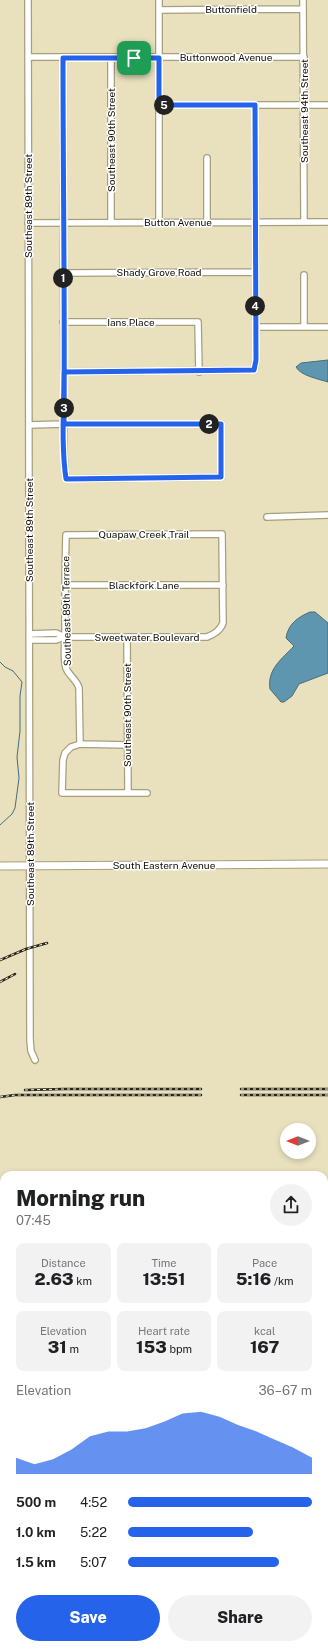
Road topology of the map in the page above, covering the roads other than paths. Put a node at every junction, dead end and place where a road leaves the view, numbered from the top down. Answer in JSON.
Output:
{"nodes":[{"id":1,"x":28,"y":0,"type":"edge"},
{"id":2,"x":159,"y":0,"type":"edge"},
{"id":3,"x":304,"y":0,"type":"edge"},
{"id":4,"x":304,"y":9,"type":"junction"},
{"id":5,"x":159,"y":10,"type":"junction"},
{"id":6,"x":28,"y":57,"type":"junction"},
{"id":7,"x":63,"y":58,"type":"junction"},
{"id":8,"x":111,"y":58,"type":"junction"},
{"id":9,"x":159,"y":58,"type":"junction"},
{"id":10,"x":304,"y":58,"type":"junction"},
{"id":11,"x":159,"y":105,"type":"junction"},
{"id":12,"x":255,"y":105,"type":"junction"},
{"id":13,"x":304,"y":105,"type":"junction"},
{"id":14,"x":328,"y":105,"type":"edge"},
{"id":15,"x":207,"y":158,"type":"dead end"},
{"id":16,"x":159,"y":222,"type":"junction"},
{"id":17,"x":207,"y":222,"type":"junction"},
{"id":18,"x":255,"y":222,"type":"junction"},
{"id":19,"x":304,"y":222,"type":"junction"},
{"id":20,"x":328,"y":222,"type":"edge"},
{"id":21,"x":28,"y":223,"type":"junction"},
{"id":22,"x":63,"y":223,"type":"junction"},
{"id":23,"x":111,"y":223,"type":"junction"},
{"id":24,"x":255,"y":272,"type":"junction"},
{"id":25,"x":63,"y":273,"type":"junction"},
{"id":26,"x":304,"y":275,"type":"dead end"},
{"id":27,"x":64,"y":322,"type":"junction"},
{"id":28,"x":256,"y":327,"type":"junction"},
{"id":29,"x":304,"y":327,"type":"junction"},
{"id":30,"x":328,"y":327,"type":"edge"},
{"id":31,"x":64,"y":372,"type":"junction"},
{"id":32,"x":199,"y":372,"type":"junction"},
{"id":33,"x":64,"y":424,"type":"junction"},
{"id":34,"x":28,"y":425,"type":"junction"},
{"id":35,"x":328,"y":516,"type":"edge"},
{"id":36,"x":267,"y":517,"type":"dead end"},
{"id":37,"x":66,"y":535,"type":"joint"},
{"id":38,"x":65,"y":585,"type":"junction"},
{"id":39,"x":223,"y":585,"type":"junction"},
{"id":40,"x":29,"y":634,"type":"junction"},
{"id":41,"x":65,"y":636,"type":"junction"},
{"id":42,"x":127,"y":637,"type":"junction"},
{"id":43,"x":29,"y":640,"type":"junction"},
{"id":44,"x":80,"y":744,"type":"junction"},
{"id":45,"x":128,"y":745,"type":"junction"},
{"id":46,"x":128,"y":792,"type":"junction"},
{"id":47,"x":147,"y":792,"type":"dead end"},
{"id":48,"x":328,"y":864,"type":"edge"},
{"id":49,"x":0,"y":866,"type":"edge"},
{"id":50,"x":30,"y":866,"type":"junction"},
{"id":51,"x":35,"y":1060,"type":"dead end"}],
"edges":[{"from":1,"to":6,"type":"street","name":"Southeast 89th Street"},
{"from":2,"to":5,"type":"street"},
{"from":3,"to":4,"type":"street","name":"Southeast 94th Street"},
{"from":4,"to":5,"type":"street","name":"Buttonfield"},
{"from":4,"to":10,"type":"street","name":"Southeast 94th Street"},
{"from":5,"to":9,"type":"street"},
{"from":6,"to":7,"type":"street","name":"Buttonwood Avenue"},
{"from":6,"to":21,"type":"street","name":"Southeast 89th Street"},
{"from":7,"to":8,"type":"street","name":"Buttonwood Avenue"},
{"from":7,"to":22,"type":"street"},
{"from":8,"to":9,"type":"street","name":"Buttonwood Avenue"},
{"from":8,"to":23,"type":"street","name":"Southeast 90th Street"},
{"from":9,"to":10,"type":"street","name":"Buttonwood Avenue"},
{"from":9,"to":11,"type":"street"},
{"from":10,"to":13,"type":"street","name":"Southeast 94th Street"},
{"from":11,"to":12,"type":"street"},
{"from":11,"to":16,"type":"street"},
{"from":12,"to":13,"type":"street"},
{"from":12,"to":18,"type":"street"},
{"from":13,"to":14,"type":"street"},
{"from":13,"to":19,"type":"street","name":"Southeast 94th Street"},
{"from":15,"to":17,"type":"street"},
{"from":16,"to":17,"type":"street","name":"Button Avenue"},
{"from":16,"to":23,"type":"street","name":"Button Avenue"},
{"from":17,"to":18,"type":"street","name":"Button Avenue"},
{"from":18,"to":19,"type":"street","name":"Button Avenue"},
{"from":18,"to":24,"type":"street"},
{"from":19,"to":20,"type":"street","name":"Button Avenue"},
{"from":21,"to":22,"type":"street","name":"Button Avenue"},
{"from":21,"to":34,"type":"street","name":"Southeast 89th Street"},
{"from":22,"to":23,"type":"street","name":"Button Avenue"},
{"from":22,"to":25,"type":"street"},
{"from":24,"to":25,"type":"street","name":"Shady Grove Road"},
{"from":24,"to":28,"type":"street"},
{"from":25,"to":27,"type":"street"},
{"from":26,"to":29,"type":"street"},
{"from":27,"to":31,"type":"street"},
{"from":27,"to":32,"type":"street","name":"Ians Place"},
{"from":28,"to":29,"type":"street"},
{"from":28,"to":32,"type":"street"},
{"from":29,"to":30,"type":"street"},
{"from":31,"to":32,"type":"street"},
{"from":31,"to":33,"type":"street"},
{"from":33,"to":33,"type":"street"},
{"from":33,"to":34,"type":"street"},
{"from":34,"to":40,"type":"street","name":"Southeast 89th Street"},
{"from":35,"to":36,"type":"street"},
{"from":37,"to":38,"type":"street","name":"Southeast 89th Terrace"},
{"from":37,"to":39,"type":"street","name":"Quapaw Creek Trail"},
{"from":38,"to":39,"type":"street","name":"Blackfork Lane"},
{"from":38,"to":41,"type":"street","name":"Southeast 89th Terrace"},
{"from":39,"to":42,"type":"street","name":"Sweetwater Boulevard"},
{"from":40,"to":41,"type":"street","name":"Sweetwater Boulevard"},
{"from":40,"to":43,"type":"street","name":"Southeast 89th Street"},
{"from":41,"to":42,"type":"street","name":"Sweetwater Boulevard"},
{"from":41,"to":43,"type":"street","name":"Sweetwater Boulevard"},
{"from":41,"to":44,"type":"street","name":"Southeast 89th Terrace"},
{"from":42,"to":45,"type":"street","name":"Southeast 90th Street"},
{"from":43,"to":50,"type":"street","name":"Southeast 89th Street"},
{"from":44,"to":45,"type":"street"},
{"from":44,"to":46,"type":"street"},
{"from":45,"to":46,"type":"street","name":"Southeast 90th Street"},
{"from":46,"to":47,"type":"street"},
{"from":48,"to":50,"type":"main road","name":"South Eastern Avenue"},
{"from":49,"to":50,"type":"main road","name":"South Eastern Avenue"},
{"from":50,"to":51,"type":"street","name":"Southeast 89th Street"}]}
